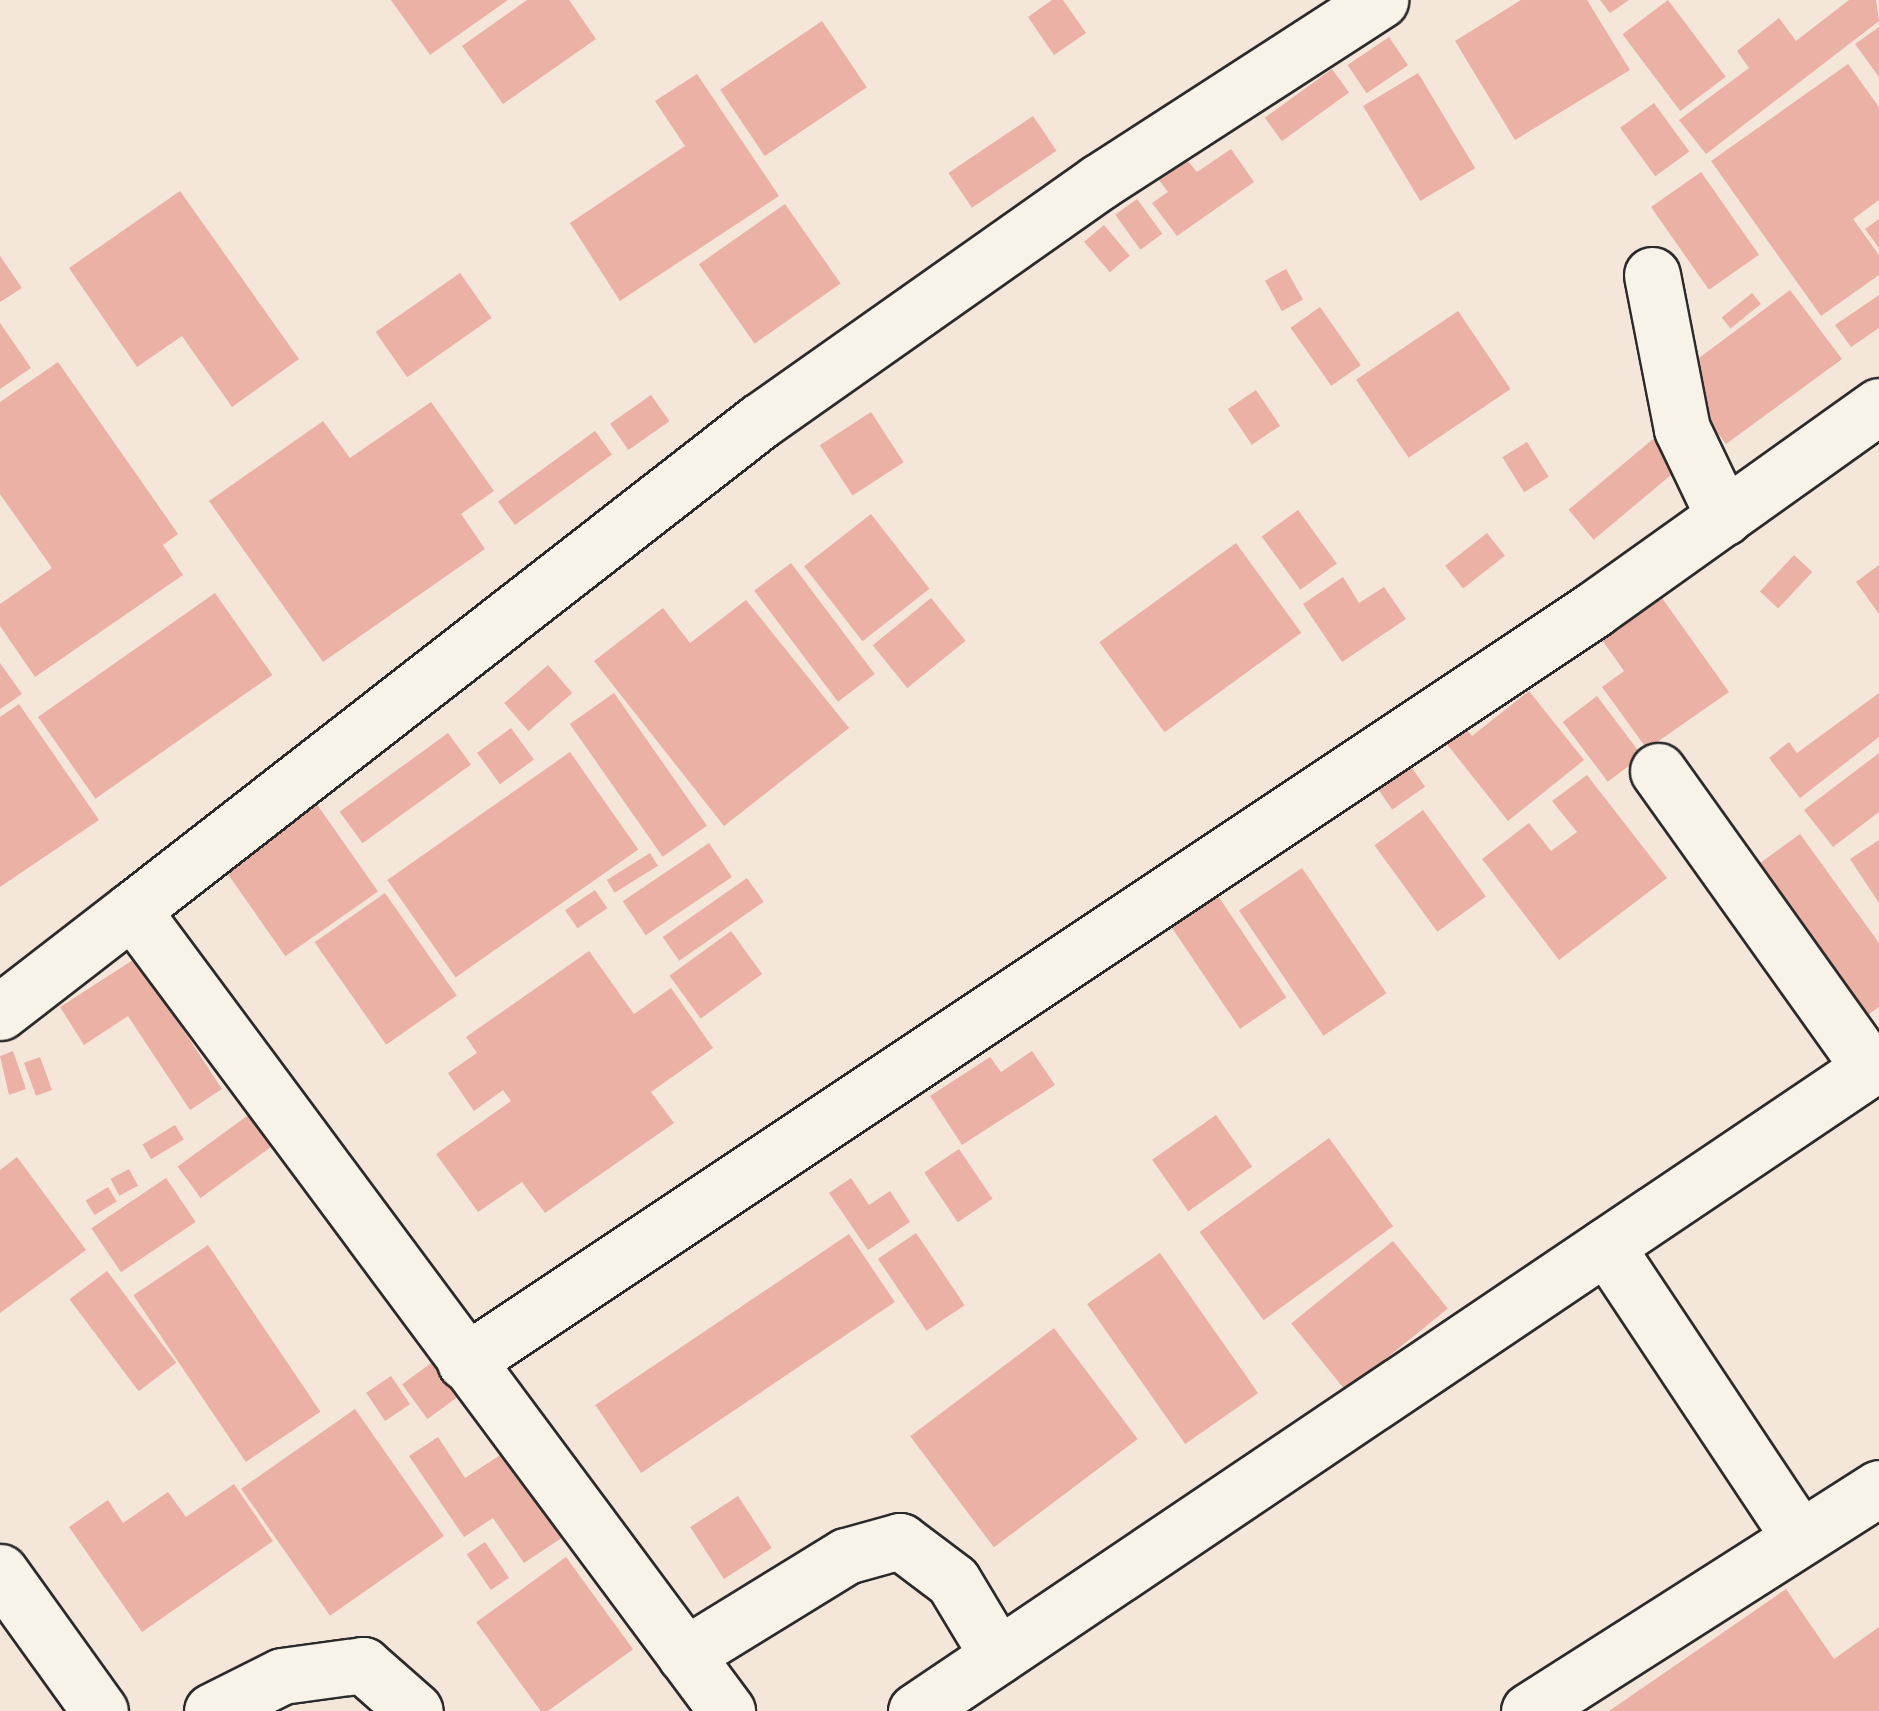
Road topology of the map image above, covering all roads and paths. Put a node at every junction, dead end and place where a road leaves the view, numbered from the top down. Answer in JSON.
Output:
{"nodes":[{"id":1,"x":1380,"y":0,"type":"edge"},
{"id":2,"x":1652,"y":275,"type":"dead end"},
{"id":3,"x":1879,"y":406,"type":"edge"},
{"id":4,"x":1724,"y":517,"type":"junction"},
{"id":5,"x":1658,"y":771,"type":"dead end"},
{"id":6,"x":132,"y":910,"type":"junction"},
{"id":7,"x":0,"y":1012,"type":"edge"},
{"id":8,"x":1874,"y":1065,"type":"edge"},
{"id":9,"x":1606,"y":1246,"type":"junction"},
{"id":10,"x":465,"y":1362,"type":"junction"},
{"id":11,"x":1879,"y":1488,"type":"edge"},
{"id":12,"x":1799,"y":1536,"type":"junction"},
{"id":13,"x":0,"y":1572,"type":"edge"},
{"id":14,"x":685,"y":1655,"type":"junction"},
{"id":15,"x":998,"y":1656,"type":"junction"},
{"id":16,"x":100,"y":1711,"type":"edge"},
{"id":17,"x":212,"y":1711,"type":"edge"},
{"id":18,"x":415,"y":1711,"type":"edge"},
{"id":19,"x":727,"y":1711,"type":"edge"},
{"id":20,"x":916,"y":1711,"type":"edge"},
{"id":21,"x":1529,"y":1711,"type":"edge"}],
"edges":[{"from":1,"to":6,"type":"street"},
{"from":2,"to":4,"type":"street"},
{"from":3,"to":4,"type":"street"},
{"from":4,"to":10,"type":"street"},
{"from":5,"to":8,"type":"street"},
{"from":6,"to":7,"type":"street"},
{"from":6,"to":10,"type":"street"},
{"from":8,"to":9,"type":"street"},
{"from":9,"to":12,"type":"street"},
{"from":9,"to":15,"type":"street"},
{"from":10,"to":14,"type":"street"},
{"from":11,"to":12,"type":"street"},
{"from":12,"to":21,"type":"street"},
{"from":13,"to":16,"type":"street"},
{"from":14,"to":15,"type":"street"},
{"from":14,"to":19,"type":"street"},
{"from":15,"to":20,"type":"street"},
{"from":17,"to":18,"type":"street"}]}
